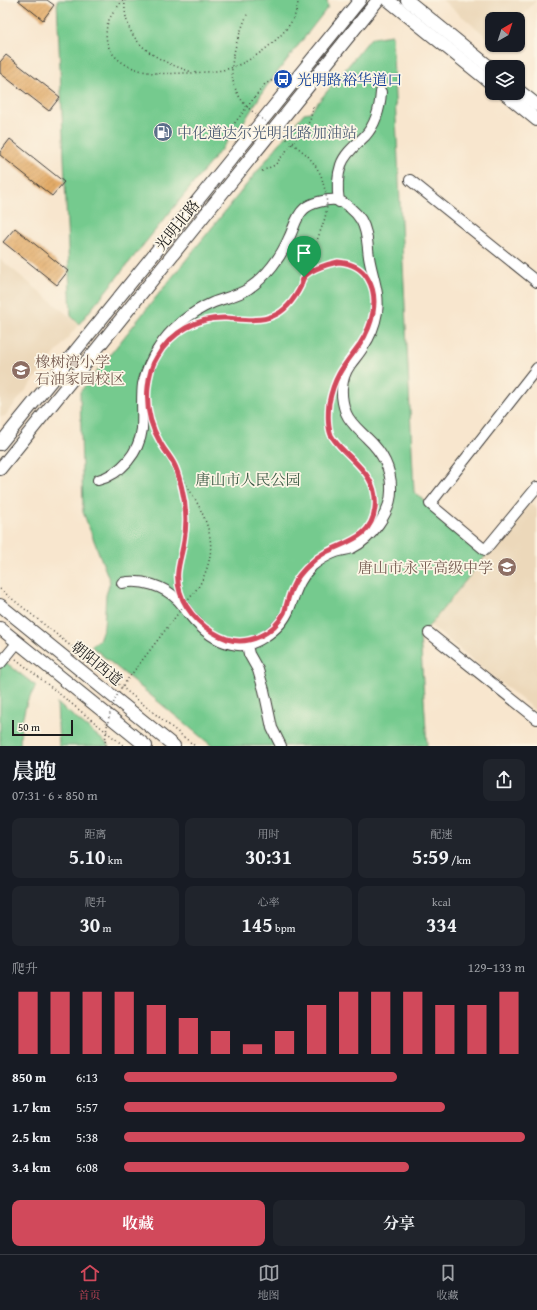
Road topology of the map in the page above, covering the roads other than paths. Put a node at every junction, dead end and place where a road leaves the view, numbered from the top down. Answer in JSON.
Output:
{"nodes":[{"id":1,"x":360,"y":0,"type":"edge"},
{"id":2,"x":378,"y":0,"type":"edge"},
{"id":3,"x":388,"y":0,"type":"edge"},
{"id":4,"x":407,"y":0,"type":"edge"},
{"id":5,"x":485,"y":63,"type":"edge"},
{"id":6,"x":485,"y":78,"type":"edge"},
{"id":7,"x":380,"y":92,"type":"dead end"},
{"id":8,"x":525,"y":96,"type":"edge"},
{"id":9,"x":513,"y":100,"type":"edge"},
{"id":10,"x":537,"y":105,"type":"edge"},
{"id":11,"x":537,"y":120,"type":"edge"},
{"id":12,"x":410,"y":180,"type":"dead end"},
{"id":13,"x":339,"y":202,"type":"junction"},
{"id":14,"x":537,"y":282,"type":"edge"},
{"id":15,"x":537,"y":368,"type":"edge"},
{"id":16,"x":0,"y":444,"type":"edge"},
{"id":17,"x":0,"y":469,"type":"edge"},
{"id":18,"x":98,"y":480,"type":"dead end"},
{"id":19,"x":537,"y":487,"type":"edge"},
{"id":20,"x":122,"y":583,"type":"dead end"},
{"id":21,"x":0,"y":605,"type":"edge"},
{"id":22,"x":0,"y":628,"type":"edge"},
{"id":23,"x":429,"y":633,"type":"dead end"},
{"id":24,"x":18,"y":642,"type":"junction"},
{"id":25,"x":247,"y":645,"type":"junction"},
{"id":26,"x":0,"y":664,"type":"edge"},
{"id":27,"x":537,"y":719,"type":"edge"},
{"id":28,"x":146,"y":746,"type":"edge"},
{"id":29,"x":174,"y":746,"type":"edge"},
{"id":30,"x":281,"y":746,"type":"edge"}],
"edges":[{"from":1,"to":16,"type":"main road","name":"光明北路"},
{"from":2,"to":17,"type":"main road","name":"光明北路"},
{"from":3,"to":6,"type":"main road"},
{"from":4,"to":5,"type":"main road"},
{"from":7,"to":13,"type":"street"},
{"from":8,"to":10,"type":"main road"},
{"from":9,"to":11,"type":"main road"},
{"from":12,"to":14,"type":"street"},
{"from":13,"to":18,"type":"street"},
{"from":13,"to":25,"type":"street"},
{"from":15,"to":19,"type":"street"},
{"from":20,"to":25,"type":"street"},
{"from":21,"to":29,"type":"main road","name":"朝阳西道"},
{"from":22,"to":24,"type":"main road"},
{"from":23,"to":27,"type":"street"},
{"from":24,"to":26,"type":"street"},
{"from":24,"to":28,"type":"main road"},
{"from":25,"to":30,"type":"street"}]}
